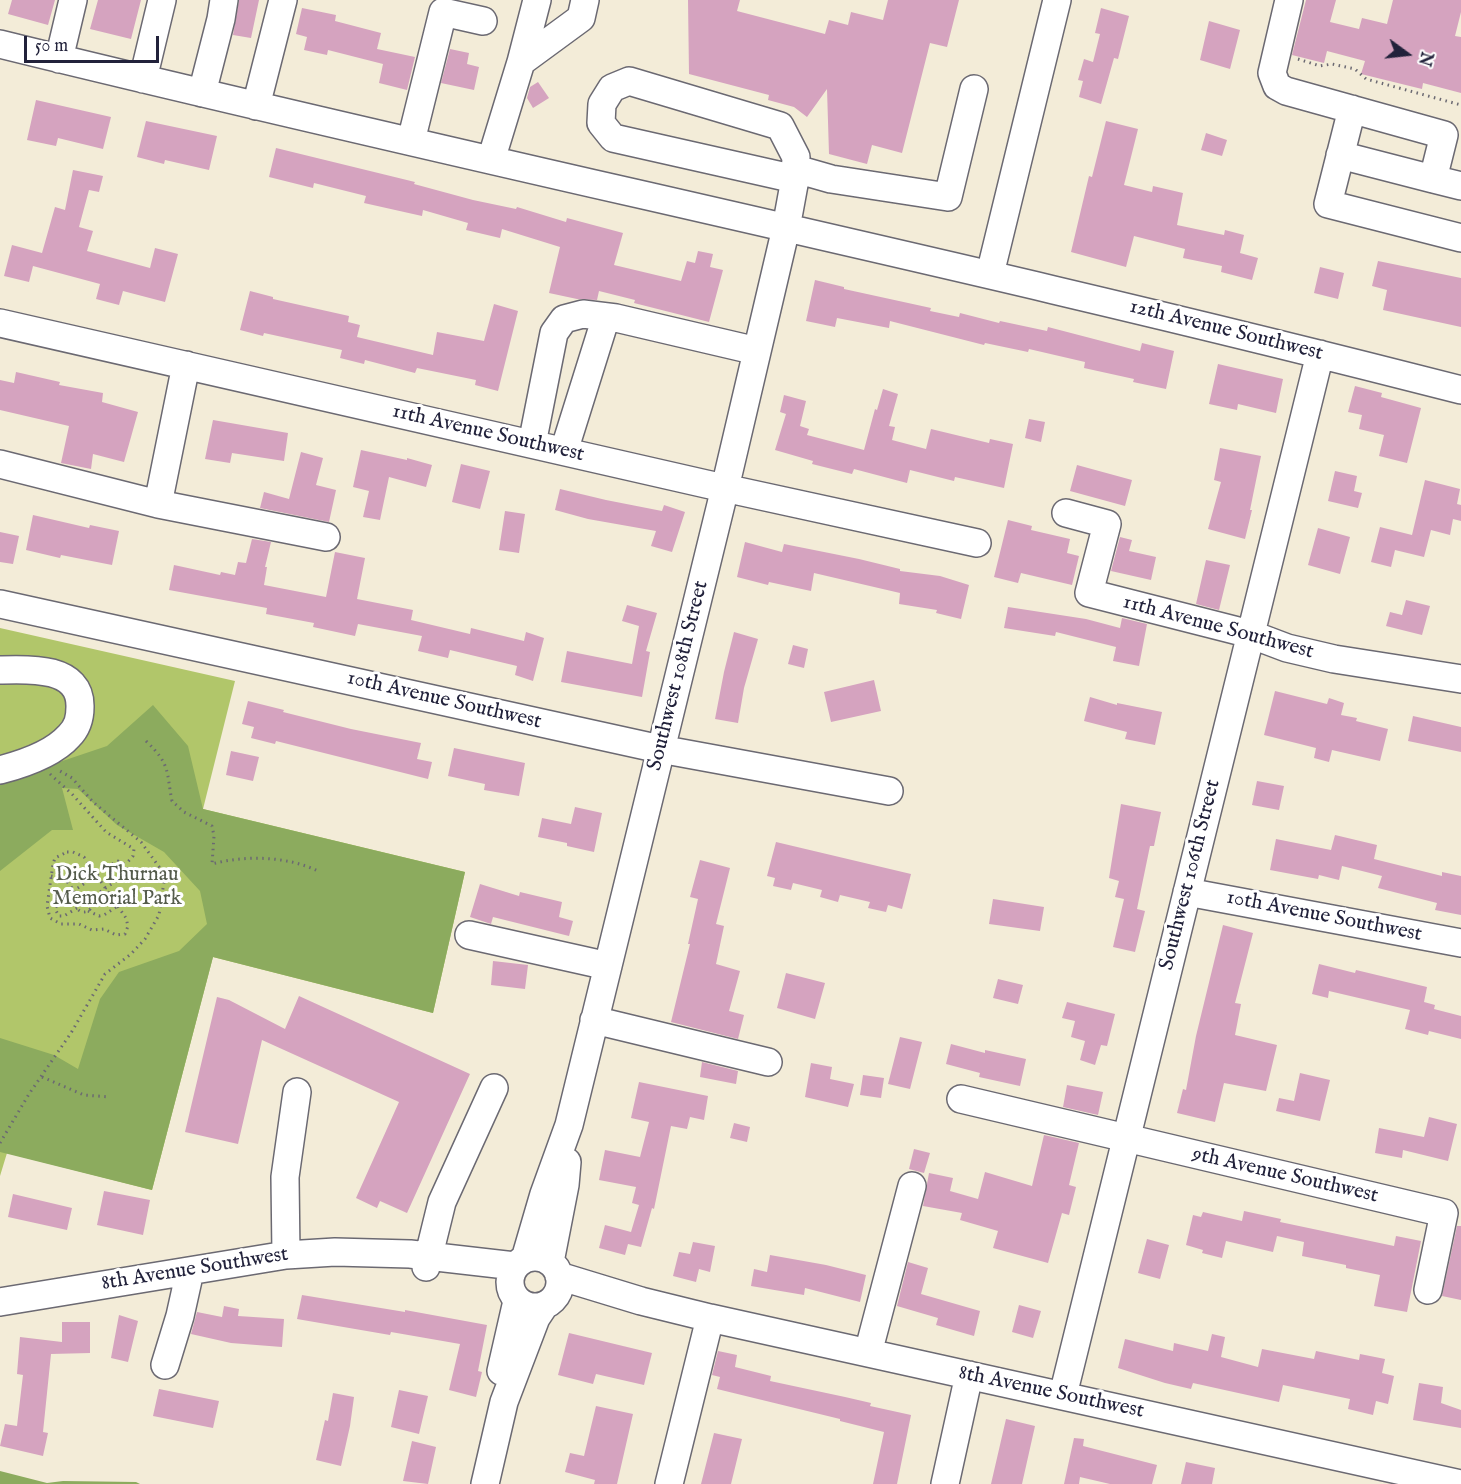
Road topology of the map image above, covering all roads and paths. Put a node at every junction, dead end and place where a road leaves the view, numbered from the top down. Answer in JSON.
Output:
{"nodes":[{"id":1,"x":73,"y":0,"type":"edge"},
{"id":2,"x":162,"y":0,"type":"edge"},
{"id":3,"x":224,"y":0,"type":"edge"},
{"id":4,"x":283,"y":0,"type":"edge"},
{"id":5,"x":537,"y":0,"type":"edge"},
{"id":6,"x":585,"y":0,"type":"edge"},
{"id":7,"x":1057,"y":0,"type":"edge"},
{"id":8,"x":1282,"y":2,"type":"edge"},
{"id":9,"x":483,"y":21,"type":"dead end"},
{"id":10,"x":0,"y":44,"type":"edge"},
{"id":11,"x":1292,"y":57,"type":"dead end"},
{"id":12,"x":59,"y":59,"type":"junction"},
{"id":13,"x":522,"y":62,"type":"junction"},
{"id":14,"x":143,"y":79,"type":"junction"},
{"id":15,"x":974,"y":89,"type":"dead end"},
{"id":16,"x":202,"y":93,"type":"junction"},
{"id":17,"x":1461,"y":105,"type":"edge"},
{"id":18,"x":256,"y":106,"type":"junction"},
{"id":19,"x":1352,"y":109,"type":"junction"},
{"id":20,"x":411,"y":141,"type":"junction"},
{"id":21,"x":1340,"y":155,"type":"junction"},
{"id":22,"x":491,"y":160,"type":"junction"},
{"id":23,"x":795,"y":174,"type":"junction"},
{"id":24,"x":1433,"y":179,"type":"junction"},
{"id":25,"x":1461,"y":186,"type":"edge"},
{"id":26,"x":786,"y":228,"type":"junction"},
{"id":27,"x":1461,"y":238,"type":"edge"},
{"id":28,"x":990,"y":274,"type":"junction"},
{"id":29,"x":606,"y":317,"type":"junction"},
{"id":30,"x":0,"y":323,"type":"edge"},
{"id":31,"x":757,"y":351,"type":"junction"},
{"id":32,"x":1320,"y":354,"type":"junction"},
{"id":33,"x":186,"y":365,"type":"junction"},
{"id":34,"x":1461,"y":390,"type":"edge"},
{"id":35,"x":532,"y":444,"type":"junction"},
{"id":36,"x":564,"y":451,"type":"junction"},
{"id":37,"x":0,"y":465,"type":"edge"},
{"id":38,"x":725,"y":488,"type":"junction"},
{"id":39,"x":158,"y":504,"type":"junction"},
{"id":40,"x":1066,"y":513,"type":"dead end"},
{"id":41,"x":326,"y":537,"type":"dead end"},
{"id":42,"x":977,"y":543,"type":"dead end"},
{"id":43,"x":0,"y":604,"type":"edge"},
{"id":44,"x":1250,"y":634,"type":"junction"},
{"id":45,"x":0,"y":670,"type":"edge"},
{"id":46,"x":1461,"y":679,"type":"edge"},
{"id":47,"x":146,"y":741,"type":"dead end"},
{"id":48,"x":660,"y":749,"type":"junction"},
{"id":49,"x":34,"y":758,"type":"junction"},
{"id":50,"x":0,"y":770,"type":"edge"},
{"id":51,"x":889,"y":791,"type":"dead end"},
{"id":52,"x":126,"y":865,"type":"junction"},
{"id":53,"x":318,"y":871,"type":"dead end"},
{"id":54,"x":96,"y":875,"type":"junction"},
{"id":55,"x":51,"y":876,"type":"junction"},
{"id":56,"x":106,"y":888,"type":"junction"},
{"id":57,"x":74,"y":890,"type":"junction"},
{"id":58,"x":1187,"y":892,"type":"junction"},
{"id":59,"x":79,"y":897,"type":"junction"},
{"id":60,"x":90,"y":899,"type":"junction"},
{"id":61,"x":118,"y":906,"type":"junction"},
{"id":62,"x":77,"y":908,"type":"junction"},
{"id":63,"x":88,"y":911,"type":"junction"},
{"id":64,"x":469,"y":935,"type":"dead end"},
{"id":65,"x":1461,"y":943,"type":"edge"},
{"id":66,"x":608,"y":966,"type":"junction"},
{"id":67,"x":594,"y":1020,"type":"junction"},
{"id":68,"x":768,"y":1062,"type":"dead end"},
{"id":69,"x":42,"y":1077,"type":"junction"},
{"id":70,"x":494,"y":1088,"type":"dead end"},
{"id":71,"x":297,"y":1092,"type":"dead end"},
{"id":72,"x":110,"y":1097,"type":"dead end"},
{"id":73,"x":961,"y":1099,"type":"dead end"},
{"id":74,"x":1126,"y":1138,"type":"junction"},
{"id":75,"x":0,"y":1143,"type":"edge"},
{"id":76,"x":912,"y":1186,"type":"dead end"},
{"id":77,"x":286,"y":1255,"type":"junction"},
{"id":78,"x":427,"y":1262,"type":"junction"},
{"id":79,"x":190,"y":1271,"type":"junction"},
{"id":80,"x":534,"y":1282,"type":"junction"},
{"id":81,"x":1428,"y":1290,"type":"dead end"},
{"id":82,"x":0,"y":1302,"type":"edge"},
{"id":83,"x":710,"y":1318,"type":"junction"},
{"id":84,"x":868,"y":1353,"type":"junction"},
{"id":85,"x":165,"y":1365,"type":"dead end"},
{"id":86,"x":969,"y":1375,"type":"junction"},
{"id":87,"x":1063,"y":1395,"type":"junction"},
{"id":88,"x":485,"y":1484,"type":"edge"},
{"id":89,"x":669,"y":1484,"type":"edge"},
{"id":90,"x":945,"y":1484,"type":"edge"},
{"id":91,"x":1461,"y":1484,"type":"edge"}],
"edges":[{"from":1,"to":12,"type":"street"},
{"from":2,"to":14,"type":"street"},
{"from":3,"to":16,"type":"street"},
{"from":4,"to":18,"type":"street"},
{"from":5,"to":13,"type":"street"},
{"from":6,"to":13,"type":"street"},
{"from":7,"to":28,"type":"street"},
{"from":8,"to":19,"type":"street"},
{"from":9,"to":20,"type":"street"},
{"from":10,"to":12,"type":"street","name":"12th Avenue Southwest"},
{"from":11,"to":17,"type":"path"},
{"from":12,"to":14,"type":"street","name":"12th Avenue Southwest"},
{"from":13,"to":22,"type":"street"},
{"from":14,"to":16,"type":"street","name":"12th Avenue Southwest"},
{"from":15,"to":23,"type":"street"},
{"from":16,"to":18,"type":"street","name":"12th Avenue Southwest"},
{"from":18,"to":20,"type":"street","name":"12th Avenue Southwest"},
{"from":19,"to":21,"type":"street"},
{"from":19,"to":24,"type":"street"},
{"from":20,"to":22,"type":"street","name":"12th Avenue Southwest"},
{"from":21,"to":24,"type":"street"},
{"from":21,"to":27,"type":"street"},
{"from":22,"to":26,"type":"street","name":"12th Avenue Southwest"},
{"from":23,"to":23,"type":"street"},
{"from":23,"to":26,"type":"street","name":"Southwest 108th Street"},
{"from":24,"to":25,"type":"street"},
{"from":26,"to":28,"type":"street","name":"12th Avenue Southwest"},
{"from":26,"to":31,"type":"street","name":"Southwest 108th Street"},
{"from":28,"to":32,"type":"street","name":"12th Avenue Southwest"},
{"from":29,"to":31,"type":"street"},
{"from":29,"to":35,"type":"street"},
{"from":29,"to":36,"type":"street"},
{"from":30,"to":33,"type":"street","name":"11th Avenue Southwest"},
{"from":31,"to":38,"type":"street","name":"Southwest 108th Street"},
{"from":32,"to":34,"type":"street","name":"12th Avenue Southwest"},
{"from":32,"to":44,"type":"street","name":"Southwest 106th Street"},
{"from":33,"to":35,"type":"street","name":"11th Avenue Southwest"},
{"from":33,"to":39,"type":"street"},
{"from":35,"to":36,"type":"street","name":"11th Avenue Southwest"},
{"from":36,"to":38,"type":"street","name":"11th Avenue Southwest"},
{"from":37,"to":39,"type":"street"},
{"from":38,"to":42,"type":"street","name":"11th Avenue Southwest"},
{"from":38,"to":48,"type":"street","name":"Southwest 108th Street"},
{"from":39,"to":41,"type":"street"},
{"from":40,"to":44,"type":"street","name":"11th Avenue Southwest"},
{"from":43,"to":48,"type":"street","name":"10th Avenue Southwest"},
{"from":44,"to":46,"type":"street","name":"11th Avenue Southwest"},
{"from":44,"to":58,"type":"street","name":"Southwest 106th Street"},
{"from":45,"to":49,"type":"street"},
{"from":47,"to":53,"type":"path"},
{"from":48,"to":51,"type":"street","name":"10th Avenue Southwest"},
{"from":48,"to":66,"type":"street","name":"Southwest 108th Street"},
{"from":49,"to":50,"type":"street"},
{"from":49,"to":52,"type":"path"},
{"from":49,"to":69,"type":"path"},
{"from":52,"to":54,"type":"path"},
{"from":52,"to":56,"type":"path"},
{"from":54,"to":55,"type":"path"},
{"from":54,"to":56,"type":"path"},
{"from":54,"to":57,"type":"path"},
{"from":55,"to":57,"type":"path"},
{"from":55,"to":61,"type":"path"},
{"from":56,"to":60,"type":"path"},
{"from":56,"to":61,"type":"path"},
{"from":57,"to":59,"type":"path"},
{"from":57,"to":62,"type":"path"},
{"from":58,"to":65,"type":"street","name":"10th Avenue Southwest"},
{"from":58,"to":74,"type":"street","name":"Southwest 106th Street"},
{"from":59,"to":60,"type":"path"},
{"from":59,"to":62,"type":"path"},
{"from":60,"to":63,"type":"path"},
{"from":61,"to":63,"type":"path"},
{"from":62,"to":63,"type":"path"},
{"from":64,"to":66,"type":"street"},
{"from":66,"to":67,"type":"street","name":"Southwest 108th Street"},
{"from":67,"to":68,"type":"street"},
{"from":67,"to":80,"type":"street","name":"Southwest 108th Street"},
{"from":69,"to":72,"type":"path"},
{"from":69,"to":75,"type":"path"},
{"from":70,"to":78,"type":"street"},
{"from":71,"to":77,"type":"street"},
{"from":73,"to":74,"type":"street","name":"9th Avenue Southwest"},
{"from":74,"to":81,"type":"street","name":"9th Avenue Southwest"},
{"from":74,"to":87,"type":"street","name":"Southwest 106th Street"},
{"from":76,"to":84,"type":"street"},
{"from":77,"to":78,"type":"street","name":"8th Avenue Southwest"},
{"from":77,"to":79,"type":"street","name":"8th Avenue Southwest"},
{"from":78,"to":80,"type":"street","name":"8th Avenue Southwest"},
{"from":79,"to":82,"type":"street","name":"8th Avenue Southwest"},
{"from":79,"to":85,"type":"street"},
{"from":80,"to":83,"type":"street","name":"8th Avenue Southwest"},
{"from":80,"to":88,"type":"street","name":"Southwest 108th Street"},
{"from":83,"to":84,"type":"street","name":"8th Avenue Southwest"},
{"from":83,"to":89,"type":"street"},
{"from":84,"to":86,"type":"street","name":"8th Avenue Southwest"},
{"from":86,"to":87,"type":"street","name":"8th Avenue Southwest"},
{"from":86,"to":90,"type":"street"},
{"from":87,"to":91,"type":"street","name":"8th Avenue Southwest"}]}
